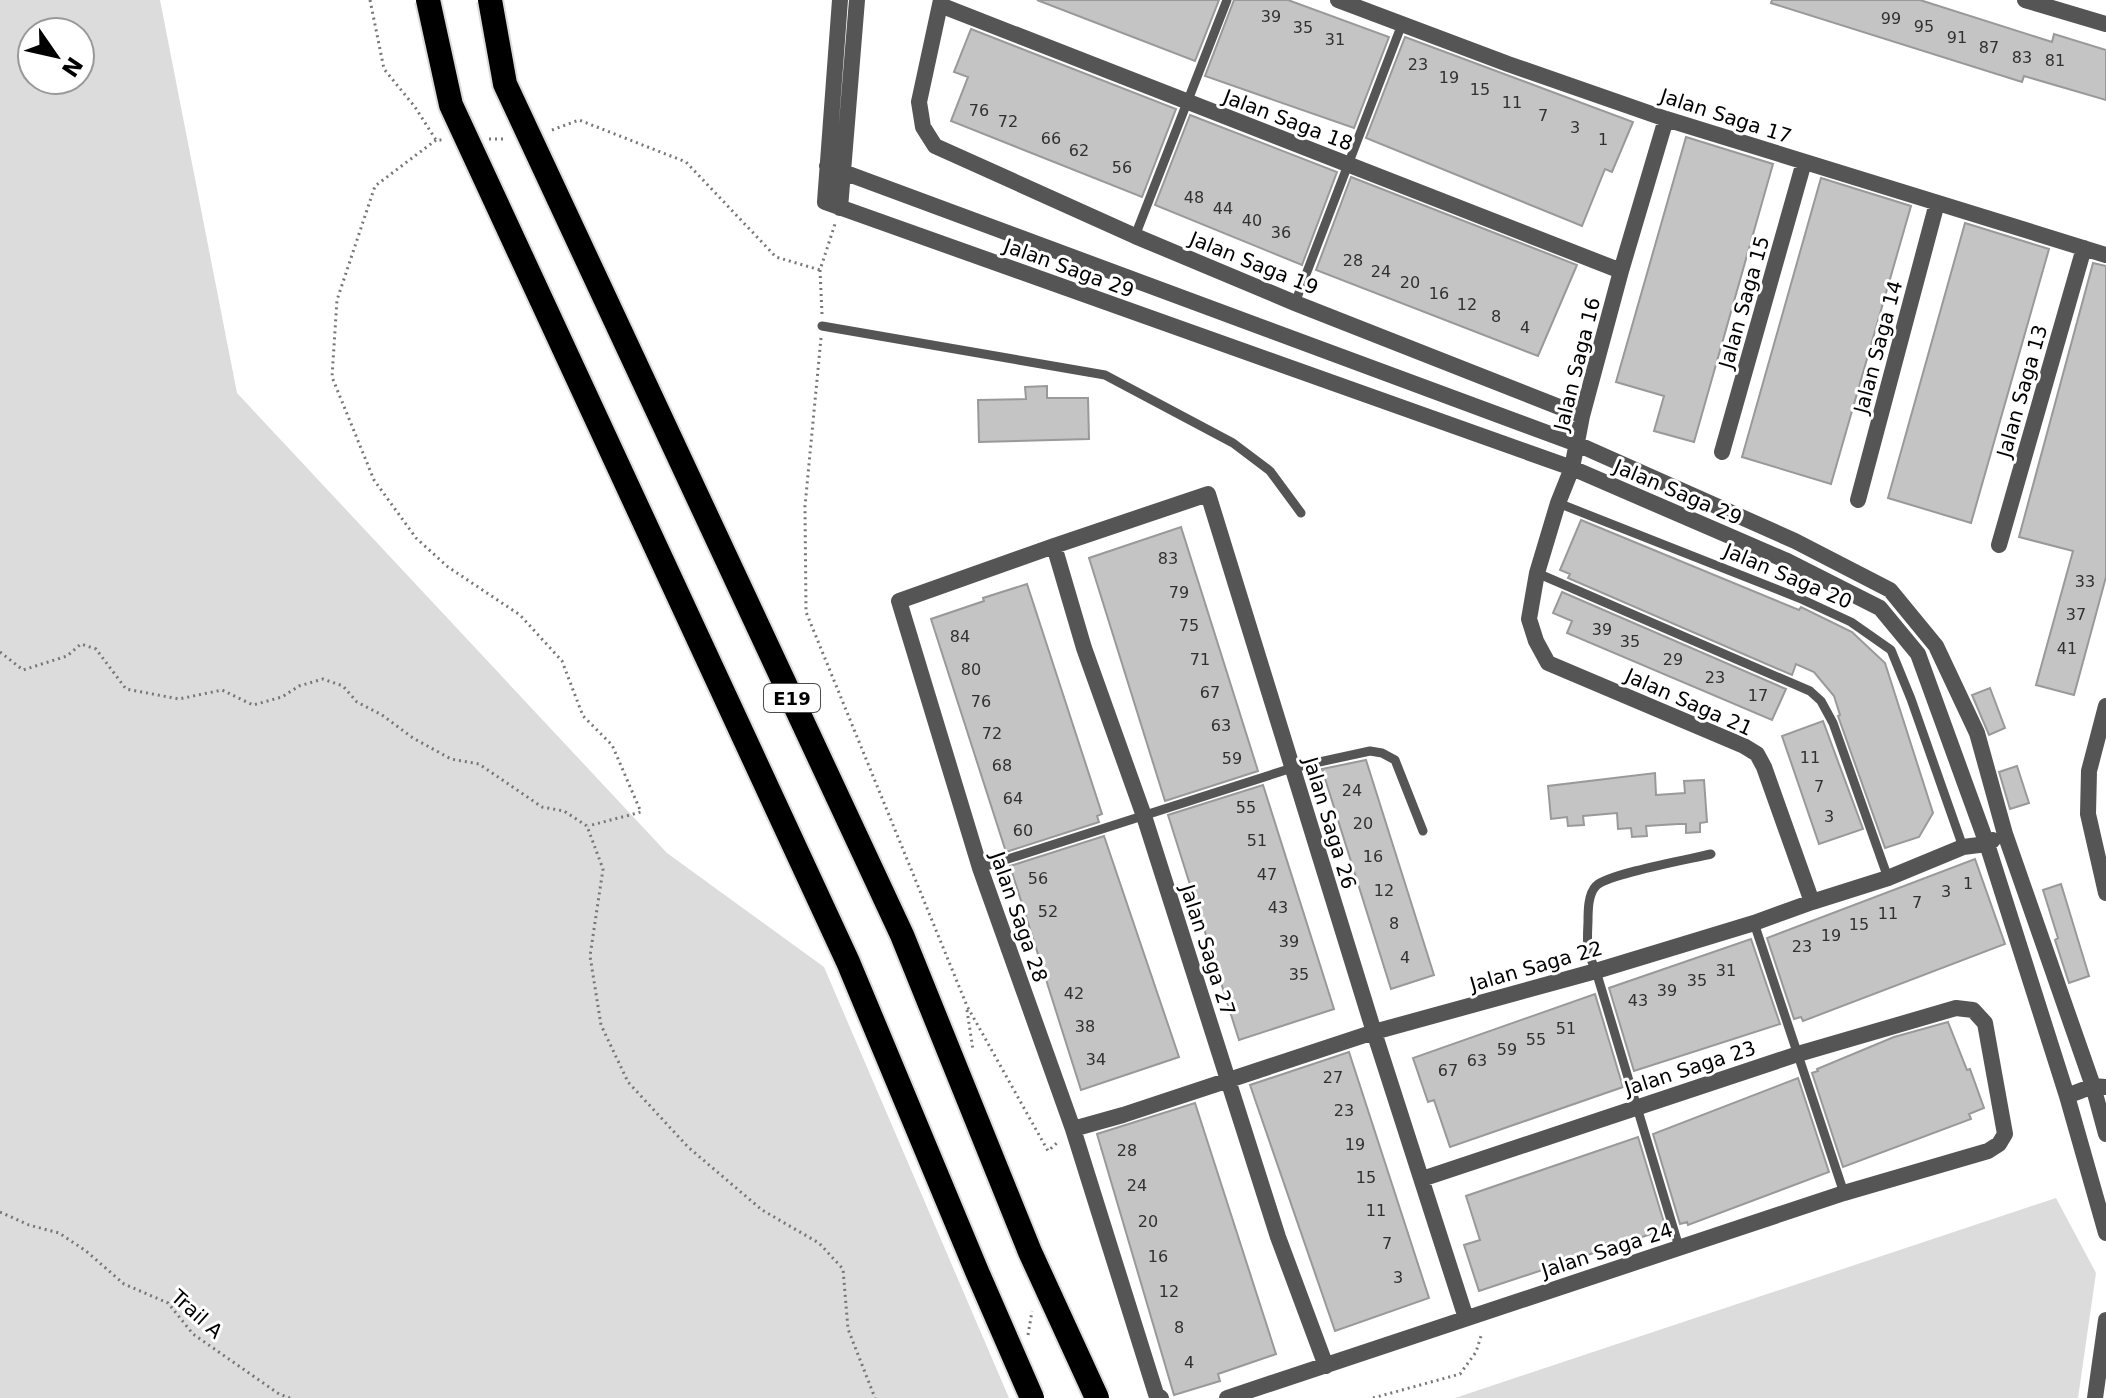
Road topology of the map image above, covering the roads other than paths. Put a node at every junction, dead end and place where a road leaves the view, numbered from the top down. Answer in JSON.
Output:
{"nodes":[{"id":1,"x":428,"y":0,"type":"edge"},
{"id":2,"x":490,"y":0,"type":"edge"},
{"id":3,"x":840,"y":0,"type":"edge"},
{"id":4,"x":857,"y":0,"type":"edge"},
{"id":5,"x":1227,"y":0,"type":"edge"},
{"id":6,"x":1338,"y":0,"type":"edge"},
{"id":7,"x":2025,"y":0,"type":"edge"},
{"id":8,"x":941,"y":2,"type":"edge"},
{"id":9,"x":2050,"y":3,"type":"edge"},
{"id":10,"x":1402,"y":24,"type":"junction"},
{"id":11,"x":2106,"y":24,"type":"edge"},
{"id":12,"x":1187,"y":102,"type":"junction"},
{"id":13,"x":1666,"y":119,"type":"junction"},
{"id":14,"x":1804,"y":162,"type":"junction"},
{"id":15,"x":1347,"y":165,"type":"junction"},
{"id":16,"x":835,"y":169,"type":"junction"},
{"id":17,"x":1937,"y":203,"type":"junction"},
{"id":18,"x":1135,"y":236,"type":"junction"},
{"id":19,"x":2084,"y":248,"type":"junction"},
{"id":20,"x":2106,"y":255,"type":"edge"},
{"id":21,"x":1621,"y":271,"type":"junction"},
{"id":22,"x":1295,"y":303,"type":"junction"},
{"id":23,"x":822,"y":326,"type":"road end"},
{"id":24,"x":1582,"y":416,"type":"junction"},
{"id":25,"x":1577,"y":444,"type":"junction"},
{"id":26,"x":1722,"y":452,"type":"dead end"},
{"id":27,"x":1572,"y":468,"type":"junction"},
{"id":28,"x":1858,"y":500,"type":"dead end"},
{"id":29,"x":1558,"y":503,"type":"junction"},
{"id":30,"x":1301,"y":513,"type":"dead end"},
{"id":31,"x":1999,"y":545,"type":"dead end"},
{"id":32,"x":1054,"y":546,"type":"junction"},
{"id":33,"x":1537,"y":573,"type":"junction"},
{"id":34,"x":1529,"y":619,"type":"joint"},
{"id":35,"x":2106,"y":706,"type":"edge"},
{"id":36,"x":1292,"y":768,"type":"junction"},
{"id":37,"x":2089,"y":771,"type":"junction"},
{"id":38,"x":2106,"y":776,"type":"edge"},
{"id":39,"x":1144,"y":816,"type":"junction"},
{"id":40,"x":1423,"y":831,"type":"dead end"},
{"id":41,"x":2005,"y":834,"type":"junction"},
{"id":42,"x":1987,"y":844,"type":"junction"},
{"id":43,"x":1963,"y":847,"type":"junction"},
{"id":44,"x":1711,"y":854,"type":"dead end"},
{"id":45,"x":980,"y":868,"type":"junction"},
{"id":46,"x":1888,"y":878,"type":"junction"},
{"id":47,"x":2106,"y":893,"type":"edge"},
{"id":48,"x":1812,"y":902,"type":"junction"},
{"id":49,"x":1754,"y":923,"type":"junction"},
{"id":50,"x":1596,"y":971,"type":"junction"},
{"id":51,"x":1374,"y":1032,"type":"junction"},
{"id":52,"x":1798,"y":1054,"type":"junction"},
{"id":53,"x":1228,"y":1079,"type":"junction"},
{"id":54,"x":2100,"y":1087,"type":"edge"},
{"id":55,"x":2067,"y":1096,"type":"junction"},
{"id":56,"x":1637,"y":1107,"type":"junction"},
{"id":57,"x":1073,"y":1129,"type":"junction"},
{"id":58,"x":2106,"y":1134,"type":"edge"},
{"id":59,"x":1999,"y":1144,"type":"joint"},
{"id":60,"x":1422,"y":1179,"type":"junction"},
{"id":61,"x":1844,"y":1193,"type":"junction"},
{"id":62,"x":2106,"y":1233,"type":"edge"},
{"id":63,"x":1679,"y":1247,"type":"junction"},
{"id":64,"x":1472,"y":1316,"type":"junction"},
{"id":65,"x":2106,"y":1320,"type":"edge"},
{"id":66,"x":1326,"y":1366,"type":"junction"},
{"id":67,"x":1032,"y":1398,"type":"edge"},
{"id":68,"x":1097,"y":1398,"type":"edge"},
{"id":69,"x":1161,"y":1398,"type":"edge"},
{"id":70,"x":1227,"y":1398,"type":"edge"},
{"id":71,"x":2095,"y":1398,"type":"edge"}],
"edges":[{"from":1,"to":67,"type":"highway","number":"E19","bridge":true},
{"from":2,"to":68,"type":"highway","number":"E19","bridge":true},
{"from":3,"to":16,"type":"street"},
{"from":4,"to":16,"type":"street"},
{"from":5,"to":12,"type":"lane"},
{"from":6,"to":10,"type":"street","name":"Jalan Saga 17"},
{"from":7,"to":9,"type":"street"},
{"from":8,"to":12,"type":"street","name":"Jalan Saga 18"},
{"from":8,"to":18,"type":"street","name":"Jalan Saga 19"},
{"from":9,"to":11,"type":"street"},
{"from":10,"to":13,"type":"street","name":"Jalan Saga 17"},
{"from":10,"to":15,"type":"lane"},
{"from":12,"to":15,"type":"street","name":"Jalan Saga 18"},
{"from":12,"to":18,"type":"lane"},
{"from":13,"to":14,"type":"street","name":"Jalan Saga 17"},
{"from":13,"to":21,"type":"street","name":"Jalan Saga 16"},
{"from":14,"to":17,"type":"street","name":"Jalan Saga 17"},
{"from":14,"to":26,"type":"street","name":"Jalan Saga 15"},
{"from":15,"to":21,"type":"street","name":"Jalan Saga 18"},
{"from":15,"to":22,"type":"lane"},
{"from":16,"to":25,"type":"street","name":"Jalan Saga 29"},
{"from":16,"to":27,"type":"street","name":"Jalan Saga 29"},
{"from":17,"to":19,"type":"street","name":"Jalan Saga 17"},
{"from":17,"to":28,"type":"street","name":"Jalan Saga 14"},
{"from":18,"to":22,"type":"street","name":"Jalan Saga 19"},
{"from":19,"to":20,"type":"street","name":"Jalan Saga 17"},
{"from":19,"to":31,"type":"street","name":"Jalan Saga 13"},
{"from":21,"to":24,"type":"street","name":"Jalan Saga 16"},
{"from":22,"to":24,"type":"street","name":"Jalan Saga 19"},
{"from":23,"to":30,"type":"lane"},
{"from":24,"to":25,"type":"street","name":"Jalan Saga 16"},
{"from":25,"to":27,"type":"street","name":"Jalan Saga 16"},
{"from":25,"to":41,"type":"street","name":"Jalan Saga 29"},
{"from":27,"to":29,"type":"street","name":"Jalan Saga 16"},
{"from":27,"to":42,"type":"street","name":"Jalan Saga 29"},
{"from":29,"to":33,"type":"street","name":"Jalan Saga 16"},
{"from":29,"to":43,"type":"lane","name":"Jalan Saga 20"},
{"from":32,"to":36,"type":"street","name":"Jalan Saga 26"},
{"from":32,"to":39,"type":"street","name":"Jalan Saga 27"},
{"from":32,"to":45,"type":"street","name":"Jalan Saga 28"},
{"from":33,"to":34,"type":"street","name":"Jalan Saga 16"},
{"from":33,"to":46,"type":"lane"},
{"from":34,"to":48,"type":"street","name":"Jalan Saga 21"},
{"from":35,"to":37,"type":"street"},
{"from":36,"to":39,"type":"lane"},
{"from":36,"to":40,"type":"lane"},
{"from":36,"to":51,"type":"street","name":"Jalan Saga 26"},
{"from":37,"to":38,"type":"street"},
{"from":37,"to":47,"type":"street"},
{"from":39,"to":45,"type":"lane"},
{"from":39,"to":53,"type":"street","name":"Jalan Saga 27"},
{"from":41,"to":42,"type":"street","name":"Jalan Saga 22"},
{"from":41,"to":54,"type":"street","name":"Jalan Saga 29"},
{"from":42,"to":43,"type":"street","name":"Jalan Saga 22"},
{"from":42,"to":55,"type":"street","name":"Jalan Saga 29"},
{"from":43,"to":46,"type":"street","name":"Jalan Saga 22"},
{"from":44,"to":50,"type":"lane"},
{"from":45,"to":57,"type":"street","name":"Jalan Saga 28"},
{"from":46,"to":48,"type":"street","name":"Jalan Saga 22"},
{"from":48,"to":49,"type":"street","name":"Jalan Saga 22"},
{"from":49,"to":50,"type":"street","name":"Jalan Saga 22"},
{"from":49,"to":52,"type":"lane"},
{"from":50,"to":51,"type":"street","name":"Jalan Saga 22"},
{"from":50,"to":56,"type":"lane"},
{"from":51,"to":53,"type":"street","name":"Jalan Saga 22"},
{"from":51,"to":60,"type":"street","name":"Jalan Saga 26"},
{"from":52,"to":56,"type":"street","name":"Jalan Saga 23"},
{"from":52,"to":59,"type":"street","name":"Jalan Saga 23"},
{"from":52,"to":61,"type":"lane"},
{"from":53,"to":57,"type":"street","name":"Jalan Saga 22"},
{"from":53,"to":66,"type":"street","name":"Jalan Saga 27"},
{"from":54,"to":55,"type":"street"},
{"from":54,"to":58,"type":"street","name":"Jalan Saga 29"},
{"from":55,"to":62,"type":"street","name":"Jalan Saga 29"},
{"from":56,"to":60,"type":"street","name":"Jalan Saga 23"},
{"from":56,"to":63,"type":"lane"},
{"from":57,"to":69,"type":"street","name":"Jalan Saga 28"},
{"from":59,"to":61,"type":"street","name":"Jalan Saga 24"},
{"from":60,"to":64,"type":"street","name":"Jalan Saga 26"},
{"from":61,"to":63,"type":"street","name":"Jalan Saga 24"},
{"from":63,"to":64,"type":"street","name":"Jalan Saga 24"},
{"from":64,"to":66,"type":"street","name":"Jalan Saga 24"},
{"from":65,"to":71,"type":"street"},
{"from":66,"to":70,"type":"street","name":"Jalan Saga 24"}]}
